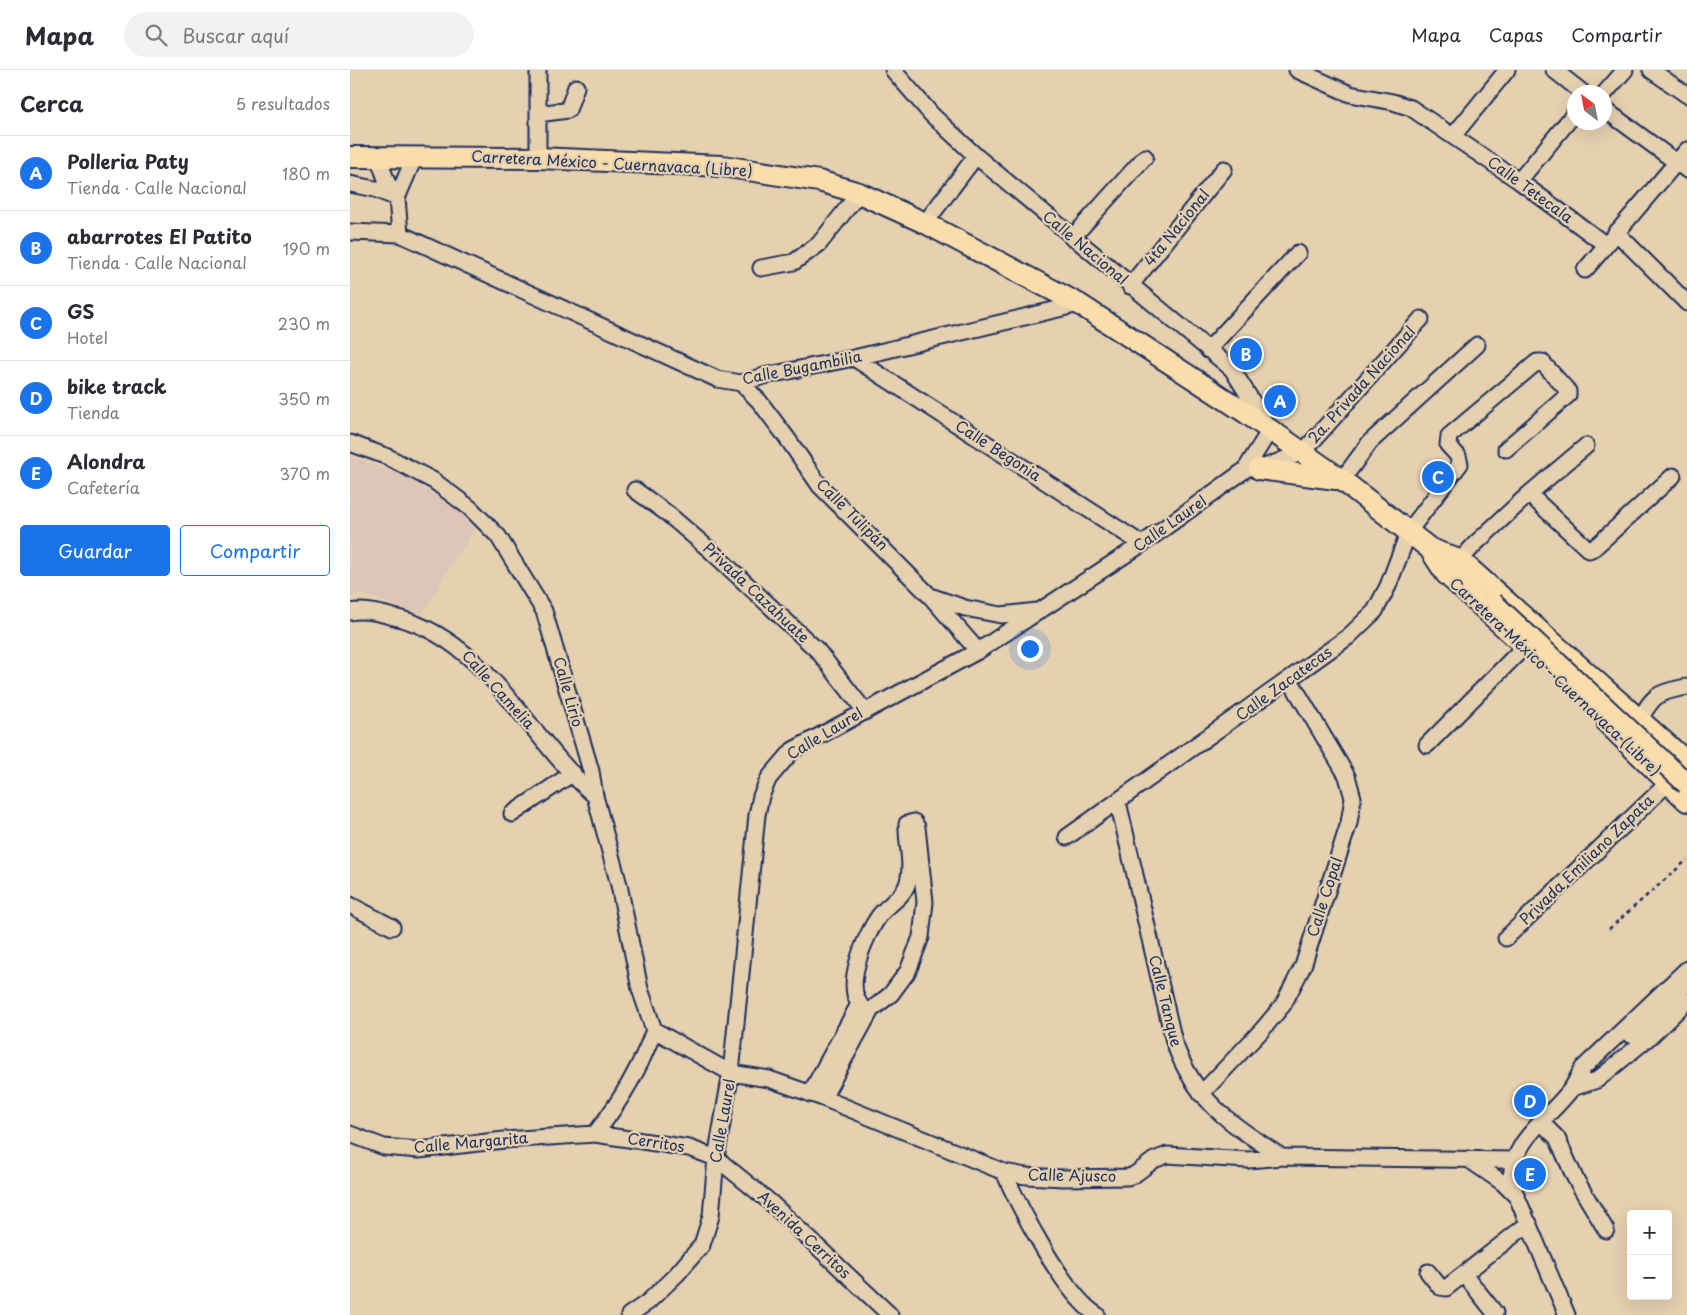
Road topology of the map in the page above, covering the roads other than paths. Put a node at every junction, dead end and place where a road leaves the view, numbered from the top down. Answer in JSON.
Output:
{"nodes":[{"id":1,"x":538,"y":70,"type":"edge"},
{"id":2,"x":893,"y":70,"type":"edge"},
{"id":3,"x":1297,"y":70,"type":"edge"},
{"id":4,"x":1507,"y":70,"type":"edge"},
{"id":5,"x":1554,"y":70,"type":"edge"},
{"id":6,"x":1625,"y":70,"type":"edge"},
{"id":7,"x":1651,"y":70,"type":"edge"},
{"id":8,"x":1573,"y":85,"type":"edge"},
{"id":9,"x":1612,"y":85,"type":"edge"},
{"id":10,"x":576,"y":87,"type":"dead end"},
{"id":11,"x":1687,"y":95,"type":"edge"},
{"id":12,"x":538,"y":114,"type":"junction"},
{"id":13,"x":1612,"y":115,"type":"edge"},
{"id":14,"x":1567,"y":123,"type":"edge"},
{"id":15,"x":1453,"y":136,"type":"junction"},
{"id":16,"x":1687,"y":150,"type":"edge"},
{"id":17,"x":415,"y":156,"type":"junction"},
{"id":18,"x":976,"y":156,"type":"junction"},
{"id":19,"x":350,"y":157,"type":"edge"},
{"id":20,"x":378,"y":157,"type":"junction"},
{"id":21,"x":1145,"y":157,"type":"dead end"},
{"id":22,"x":538,"y":158,"type":"junction"},
{"id":23,"x":1682,"y":166,"type":"edge"},
{"id":24,"x":1224,"y":169,"type":"dead end"},
{"id":25,"x":1519,"y":181,"type":"junction"},
{"id":26,"x":350,"y":184,"type":"edge"},
{"id":27,"x":860,"y":193,"type":"junction"},
{"id":28,"x":397,"y":198,"type":"junction"},
{"id":29,"x":925,"y":223,"type":"junction"},
{"id":30,"x":350,"y":232,"type":"edge"},
{"id":31,"x":1616,"y":232,"type":"junction"},
{"id":32,"x":400,"y":234,"type":"junction"},
{"id":33,"x":1072,"y":238,"type":"junction"},
{"id":34,"x":1606,"y":245,"type":"junction"},
{"id":35,"x":1298,"y":254,"type":"dead end"},
{"id":36,"x":761,"y":268,"type":"dead end"},
{"id":37,"x":1585,"y":270,"type":"dead end"},
{"id":38,"x":1130,"y":286,"type":"junction"},
{"id":39,"x":1687,"y":303,"type":"edge"},
{"id":40,"x":1079,"y":304,"type":"junction"},
{"id":41,"x":1421,"y":318,"type":"dead end"},
{"id":42,"x":1477,"y":345,"type":"dead end"},
{"id":43,"x":1208,"y":350,"type":"junction"},
{"id":44,"x":854,"y":358,"type":"junction"},
{"id":45,"x":741,"y":383,"type":"junction"},
{"id":46,"x":1270,"y":430,"type":"junction"},
{"id":47,"x":350,"y":443,"type":"edge"},
{"id":48,"x":1586,"y":446,"type":"dead end"},
{"id":49,"x":1506,"y":449,"type":"dead end"},
{"id":50,"x":1303,"y":452,"type":"junction"},
{"id":51,"x":1252,"y":470,"type":"junction"},
{"id":52,"x":1673,"y":476,"type":"dead end"},
{"id":53,"x":1342,"y":480,"type":"junction"},
{"id":54,"x":635,"y":490,"type":"dead end"},
{"id":55,"x":1528,"y":494,"type":"junction"},
{"id":56,"x":1409,"y":531,"type":"junction"},
{"id":57,"x":1142,"y":544,"type":"junction"},
{"id":58,"x":1454,"y":568,"type":"junction"},
{"id":59,"x":931,"y":597,"type":"junction"},
{"id":60,"x":1041,"y":611,"type":"junction"},
{"id":61,"x":350,"y":612,"type":"edge"},
{"id":62,"x":1525,"y":646,"type":"junction"},
{"id":63,"x":978,"y":651,"type":"junction"},
{"id":64,"x":1290,"y":680,"type":"junction"},
{"id":65,"x":1687,"y":687,"type":"edge"},
{"id":66,"x":864,"y":710,"type":"junction"},
{"id":67,"x":1639,"y":721,"type":"junction"},
{"id":68,"x":1626,"y":741,"type":"junction"},
{"id":69,"x":1427,"y":745,"type":"dead end"},
{"id":70,"x":1687,"y":762,"type":"edge"},
{"id":71,"x":572,"y":773,"type":"junction"},
{"id":72,"x":1678,"y":783,"type":"edge"},
{"id":73,"x":595,"y":796,"type":"junction"},
{"id":74,"x":1687,"y":801,"type":"edge"},
{"id":75,"x":1118,"y":802,"type":"junction"},
{"id":76,"x":512,"y":814,"type":"dead end"},
{"id":77,"x":1067,"y":837,"type":"dead end"},
{"id":78,"x":902,"y":894,"type":"junction"},
{"id":79,"x":925,"y":902,"type":"junction"},
{"id":80,"x":350,"y":905,"type":"edge"},
{"id":81,"x":392,"y":928,"type":"dead end"},
{"id":82,"x":1506,"y":938,"type":"dead end"},
{"id":83,"x":1687,"y":969,"type":"edge"},
{"id":84,"x":1687,"y":984,"type":"edge"},
{"id":85,"x":1687,"y":1001,"type":"edge"},
{"id":86,"x":865,"y":1007,"type":"junction"},
{"id":87,"x":654,"y":1030,"type":"junction"},
{"id":88,"x":731,"y":1073,"type":"junction"},
{"id":89,"x":1572,"y":1088,"type":"junction"},
{"id":90,"x":1201,"y":1094,"type":"junction"},
{"id":91,"x":816,"y":1096,"type":"junction"},
{"id":92,"x":1540,"y":1121,"type":"junction"},
{"id":93,"x":350,"y":1134,"type":"edge"},
{"id":94,"x":595,"y":1134,"type":"junction"},
{"id":95,"x":1282,"y":1157,"type":"junction"},
{"id":96,"x":716,"y":1158,"type":"junction"},
{"id":97,"x":1468,"y":1159,"type":"junction"},
{"id":98,"x":1514,"y":1160,"type":"junction"},
{"id":99,"x":1004,"y":1172,"type":"junction"},
{"id":100,"x":1517,"y":1197,"type":"junction"},
{"id":101,"x":1529,"y":1223,"type":"junction"},
{"id":102,"x":1606,"y":1230,"type":"dead end"},
{"id":103,"x":1428,"y":1272,"type":"dead end"},
{"id":104,"x":1464,"y":1274,"type":"junction"},
{"id":105,"x":1496,"y":1313,"type":"dead end"},
{"id":106,"x":629,"y":1315,"type":"edge"},
{"id":107,"x":890,"y":1315,"type":"edge"},
{"id":108,"x":1096,"y":1315,"type":"edge"},
{"id":109,"x":1567,"y":1315,"type":"edge"}],
"edges":[{"from":1,"to":12,"type":"street"},
{"from":2,"to":18,"type":"street","name":"Calle Nacional"},
{"from":3,"to":15,"type":"street","name":"Calle Tetecala"},
{"from":4,"to":15,"type":"street"},
{"from":5,"to":8,"type":"street"},
{"from":6,"to":9,"type":"street"},
{"from":7,"to":11,"type":"street"},
{"from":10,"to":12,"type":"street"},
{"from":12,"to":22,"type":"street"},
{"from":13,"to":23,"type":"street"},
{"from":14,"to":25,"type":"street"},
{"from":15,"to":25,"type":"street","name":"Calle Tetecala"},
{"from":16,"to":23,"type":"street"},
{"from":17,"to":20,"type":"main road","name":"Carretera México - Cuernavaca (Libre)"},
{"from":17,"to":22,"type":"main road","name":"Carretera México - Cuernavaca (Libre)"},
{"from":17,"to":28,"type":"street"},
{"from":18,"to":29,"type":"street"},
{"from":18,"to":33,"type":"street","name":"Calle Nacional"},
{"from":19,"to":20,"type":"main road","name":"Carretera México - Cuernavaca (Libre)"},
{"from":20,"to":28,"type":"street"},
{"from":21,"to":33,"type":"street"},
{"from":22,"to":27,"type":"main road","name":"Carretera México - Cuernavaca (Libre)"},
{"from":23,"to":31,"type":"street"},
{"from":24,"to":38,"type":"street","name":"4ta Nacional"},
{"from":25,"to":34,"type":"street","name":"Calle Tetecala"},
{"from":26,"to":28,"type":"street"},
{"from":27,"to":29,"type":"main road","name":"Carretera México - Cuernavaca (Libre)"},
{"from":27,"to":36,"type":"street"},
{"from":28,"to":32,"type":"street"},
{"from":29,"to":40,"type":"main road","name":"Carretera México - Cuernavaca (Libre)"},
{"from":30,"to":32,"type":"street"},
{"from":31,"to":34,"type":"street"},
{"from":31,"to":39,"type":"street"},
{"from":32,"to":45,"type":"street","name":"Calle Bugambilia"},
{"from":33,"to":38,"type":"street","name":"Calle Nacional"},
{"from":34,"to":37,"type":"street"},
{"from":35,"to":43,"type":"street"},
{"from":38,"to":43,"type":"street","name":"Calle Nacional"},
{"from":40,"to":44,"type":"street","name":"Calle Bugambilia"},
{"from":40,"to":46,"type":"main road","name":"Carretera México - Cuernavaca (Libre)"},
{"from":41,"to":50,"type":"street","name":"2a. Privada Nacional"},
{"from":42,"to":53,"type":"street"},
{"from":43,"to":46,"type":"street","name":"Calle Nacional"},
{"from":44,"to":45,"type":"street","name":"Calle Bugambilia"},
{"from":44,"to":57,"type":"street","name":"Calle Begonia"},
{"from":45,"to":59,"type":"street","name":"Calle Tulipán"},
{"from":46,"to":50,"type":"main road","name":"Carretera México - Cuernavaca (Libre)"},
{"from":46,"to":51,"type":"street","name":"Calle Laurel"},
{"from":47,"to":73,"type":"street","name":"Calle Lirio"},
{"from":48,"to":55,"type":"street"},
{"from":49,"to":56,"type":"street","name":"Calle Zacatecas"},
{"from":50,"to":51,"type":"street","name":"Calle Laurel"},
{"from":50,"to":53,"type":"main road","name":"Carretera México - Cuernavaca (Libre)"},
{"from":51,"to":53,"type":"main road"},
{"from":51,"to":57,"type":"street","name":"Calle Laurel"},
{"from":52,"to":55,"type":"street"},
{"from":53,"to":56,"type":"main road","name":"Carretera México - Cuernavaca (Libre)"},
{"from":54,"to":66,"type":"street","name":"Privada Cazahuate"},
{"from":55,"to":58,"type":"street"},
{"from":56,"to":58,"type":"main road","name":"Carretera México - Cuernavaca (Libre)"},
{"from":56,"to":64,"type":"street","name":"Calle Zacatecas"},
{"from":57,"to":60,"type":"street","name":"Calle Laurel"},
{"from":58,"to":62,"type":"main road","name":"Carretera México - Cuernavaca (Libre)"},
{"from":58,"to":67,"type":"main road","name":"Carretera México - Cuernavaca (Libre)"},
{"from":58,"to":72,"type":"main road","bridge":true},
{"from":59,"to":60,"type":"street","name":"Calle Tulipán"},
{"from":59,"to":63,"type":"street","name":"Calle Tulipán"},
{"from":60,"to":63,"type":"street","name":"Calle Laurel"},
{"from":61,"to":71,"type":"street","name":"Calle Camelia"},
{"from":62,"to":68,"type":"main road","name":"Carretera México - Cuernavaca (Libre)"},
{"from":62,"to":69,"type":"street"},
{"from":63,"to":66,"type":"street","name":"Calle Laurel"},
{"from":64,"to":75,"type":"street","name":"Calle Zacatecas"},
{"from":64,"to":90,"type":"street","name":"Calle Copal"},
{"from":65,"to":67,"type":"street"},
{"from":66,"to":88,"type":"street","name":"Calle Laurel"},
{"from":67,"to":68,"type":"street"},
{"from":67,"to":70,"type":"main road","name":"Carretera México - Cuernavaca (Libre)"},
{"from":68,"to":72,"type":"main road","name":"Carretera México - Cuernavaca (Libre)"},
{"from":71,"to":73,"type":"street","name":"Calle Camelia"},
{"from":71,"to":76,"type":"street"},
{"from":72,"to":74,"type":"main road","name":"Carretera México - Cuernavaca (Libre)"},
{"from":72,"to":82,"type":"street","name":"Privada Emiliano Zapata"},
{"from":73,"to":87,"type":"street","name":"Calle Lirio"},
{"from":75,"to":77,"type":"street","name":"Calle Zacatecas"},
{"from":75,"to":90,"type":"street","name":"Calle Tanque"},
{"from":78,"to":79,"type":"street"},
{"from":78,"to":79,"type":"street"},
{"from":78,"to":86,"type":"street"},
{"from":79,"to":86,"type":"street"},
{"from":80,"to":81,"type":"street"},
{"from":83,"to":89,"type":"street"},
{"from":84,"to":89,"type":"street"},
{"from":85,"to":89,"type":"street"},
{"from":86,"to":91,"type":"street"},
{"from":87,"to":88,"type":"street"},
{"from":87,"to":94,"type":"street"},
{"from":88,"to":91,"type":"street","name":"Calle Ajusco"},
{"from":88,"to":96,"type":"street","name":"Calle Laurel"},
{"from":89,"to":92,"type":"street"},
{"from":90,"to":95,"type":"street","name":"Calle Tanque"},
{"from":91,"to":99,"type":"street","name":"Calle Ajusco"},
{"from":92,"to":98,"type":"street"},
{"from":92,"to":102,"type":"street"},
{"from":93,"to":94,"type":"street","name":"Calle Margarita"},
{"from":94,"to":96,"type":"street","name":"Cerritos"},
{"from":95,"to":97,"type":"street","name":"Calle Ajusco"},
{"from":95,"to":99,"type":"street","name":"Calle Ajusco"},
{"from":96,"to":106,"type":"street","name":"Calle Laurel"},
{"from":96,"to":107,"type":"street","name":"Avenida Cerritos"},
{"from":97,"to":98,"type":"street","name":"Calle Ajusco"},
{"from":97,"to":100,"type":"street"},
{"from":98,"to":100,"type":"street"},
{"from":99,"to":108,"type":"street"},
{"from":100,"to":101,"type":"street"},
{"from":101,"to":104,"type":"street"},
{"from":101,"to":109,"type":"street"},
{"from":103,"to":104,"type":"street"},
{"from":104,"to":105,"type":"street"}]}
